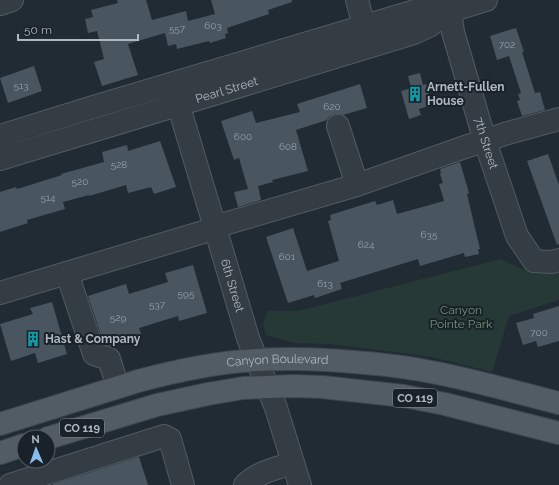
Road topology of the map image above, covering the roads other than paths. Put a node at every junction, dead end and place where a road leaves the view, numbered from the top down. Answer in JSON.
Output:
{"nodes":[{"id":1,"x":12,"y":0,"type":"edge"},
{"id":2,"x":357,"y":0,"type":"edge"},
{"id":3,"x":486,"y":0,"type":"edge"},
{"id":4,"x":0,"y":4,"type":"edge"},
{"id":5,"x":450,"y":11,"type":"junction"},
{"id":6,"x":364,"y":26,"type":"junction"},
{"id":7,"x":172,"y":83,"type":"junction"},
{"id":8,"x":178,"y":105,"type":"junction"},
{"id":9,"x":559,"y":119,"type":"edge"},
{"id":10,"x":338,"y":126,"type":"dead end"},
{"id":11,"x":0,"y":136,"type":"edge"},
{"id":12,"x":485,"y":141,"type":"junction"},
{"id":13,"x":0,"y":159,"type":"edge"},
{"id":14,"x":357,"y":185,"type":"junction"},
{"id":15,"x":214,"y":227,"type":"junction"},
{"id":16,"x":559,"y":260,"type":"edge"},
{"id":17,"x":67,"y":273,"type":"junction"},
{"id":18,"x":0,"y":293,"type":"edge"},
{"id":19,"x":256,"y":360,"type":"junction"},
{"id":20,"x":118,"y":387,"type":"junction"},
{"id":21,"x":267,"y":387,"type":"junction"},
{"id":22,"x":559,"y":403,"type":"edge"},
{"id":23,"x":0,"y":424,"type":"edge"},
{"id":24,"x":559,"y":433,"type":"edge"},
{"id":25,"x":56,"y":436,"type":"edge"},
{"id":26,"x":16,"y":447,"type":"edge"},
{"id":27,"x":1,"y":450,"type":"edge"},
{"id":28,"x":294,"y":463,"type":"junction"},
{"id":29,"x":10,"y":485,"type":"edge"},
{"id":30,"x":183,"y":485,"type":"edge"},
{"id":31,"x":245,"y":485,"type":"edge"},
{"id":32,"x":300,"y":485,"type":"edge"}],
"edges":[{"from":1,"to":4,"type":"street"},
{"from":2,"to":6,"type":"street"},
{"from":3,"to":5,"type":"street","name":"Pearl Street"},
{"from":5,"to":6,"type":"street","name":"Pearl Street"},
{"from":5,"to":8,"type":"street","name":"Pearl Street"},
{"from":5,"to":12,"type":"street","name":"7th Street"},
{"from":6,"to":7,"type":"street","name":"Pearl Street"},
{"from":7,"to":8,"type":"street","name":"6th Street"},
{"from":7,"to":11,"type":"street","name":"Pearl Street"},
{"from":8,"to":13,"type":"street","name":"Pearl Street"},
{"from":8,"to":15,"type":"street","name":"6th Street"},
{"from":9,"to":12,"type":"street"},
{"from":10,"to":14,"type":"street"},
{"from":12,"to":14,"type":"street"},
{"from":12,"to":16,"type":"street","name":"7th Street"},
{"from":14,"to":15,"type":"street"},
{"from":15,"to":17,"type":"street"},
{"from":15,"to":19,"type":"street","name":"6th Street"},
{"from":17,"to":18,"type":"street"},
{"from":17,"to":20,"type":"street"},
{"from":19,"to":20,"type":"main road","name":"Canyon Boulevard","number":"CO 119"},
{"from":19,"to":21,"type":"street","name":"6th Street"},
{"from":19,"to":22,"type":"main road","name":"Canyon Boulevard","number":"CO 119"},
{"from":20,"to":23,"type":"main road","name":"Canyon Boulevard","number":"CO 119"},
{"from":21,"to":24,"type":"main road","name":"Canyon Boulevard","number":"CO 119"},
{"from":21,"to":25,"type":"main road","name":"Canyon Boulevard","number":"CO 119"},
{"from":21,"to":28,"type":"street","name":"6th Street"},
{"from":26,"to":27,"type":"main road"},
{"from":28,"to":31,"type":"street"},
{"from":28,"to":32,"type":"street","name":"6th Street"},
{"from":29,"to":30,"type":"street"}]}
